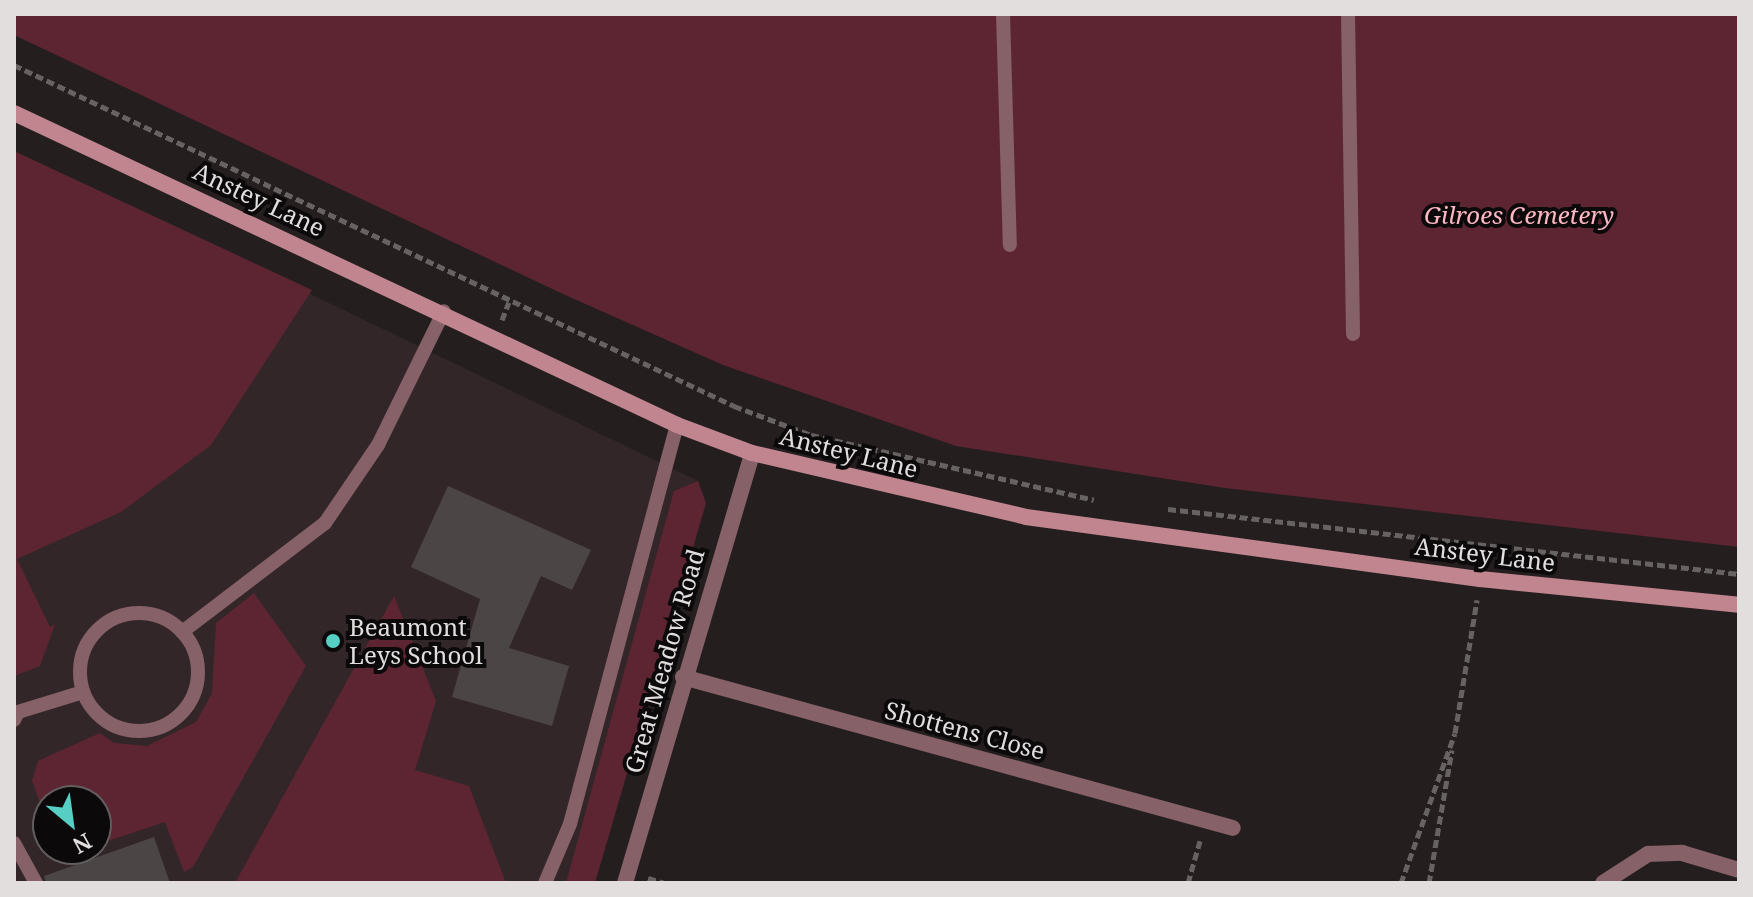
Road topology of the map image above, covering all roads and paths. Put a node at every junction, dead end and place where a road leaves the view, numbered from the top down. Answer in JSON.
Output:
{"nodes":[{"id":1,"x":1003,"y":14,"type":"edge"},
{"id":2,"x":1348,"y":14,"type":"edge"},
{"id":3,"x":14,"y":65,"type":"edge"},
{"id":4,"x":14,"y":113,"type":"edge"},
{"id":5,"x":1010,"y":245,"type":"dead end"},
{"id":6,"x":444,"y":311,"type":"junction"},
{"id":7,"x":1353,"y":334,"type":"dead end"},
{"id":8,"x":677,"y":425,"type":"junction"},
{"id":9,"x":752,"y":453,"type":"junction"},
{"id":10,"x":1106,"y":502,"type":"dead end"},
{"id":11,"x":1154,"y":508,"type":"dead end"},
{"id":12,"x":1739,"y":574,"type":"edge"},
{"id":13,"x":1480,"y":579,"type":"junction"},
{"id":14,"x":1739,"y":605,"type":"edge"},
{"id":15,"x":182,"y":632,"type":"junction"},
{"id":16,"x":683,"y":677,"type":"junction"},
{"id":17,"x":83,"y":692,"type":"junction"},
{"id":18,"x":14,"y":720,"type":"edge"},
{"id":19,"x":1455,"y":733,"type":"junction"},
{"id":20,"x":1204,"y":820,"type":"junction"},
{"id":21,"x":1233,"y":828,"type":"dead end"},
{"id":22,"x":14,"y":843,"type":"edge"},
{"id":23,"x":1739,"y":870,"type":"edge"},
{"id":24,"x":1404,"y":882,"type":"edge"},
{"id":25,"x":36,"y":883,"type":"edge"},
{"id":26,"x":545,"y":883,"type":"edge"},
{"id":27,"x":625,"y":883,"type":"edge"},
{"id":28,"x":1188,"y":883,"type":"edge"},
{"id":29,"x":1429,"y":883,"type":"edge"},
{"id":30,"x":1603,"y":883,"type":"edge"}],
"edges":[{"from":1,"to":5,"type":"lane"},
{"from":2,"to":7,"type":"lane"},
{"from":3,"to":10,"type":"path"},
{"from":4,"to":6,"type":"main road","name":"Anstey Lane"},
{"from":6,"to":8,"type":"main road","name":"Anstey Lane"},
{"from":6,"to":15,"type":"lane"},
{"from":8,"to":9,"type":"main road","name":"Anstey Lane"},
{"from":8,"to":26,"type":"lane"},
{"from":9,"to":13,"type":"main road","name":"Anstey Lane"},
{"from":9,"to":16,"type":"street","name":"Great Meadow Road"},
{"from":11,"to":12,"type":"path"},
{"from":13,"to":14,"type":"main road","name":"Anstey Lane"},
{"from":13,"to":19,"type":"path"},
{"from":15,"to":17,"type":"lane"},
{"from":15,"to":17,"type":"lane"},
{"from":16,"to":20,"type":"street","name":"Shottens Close"},
{"from":16,"to":27,"type":"street","name":"Great Meadow Road"},
{"from":17,"to":18,"type":"lane"},
{"from":19,"to":24,"type":"path"},
{"from":19,"to":29,"type":"path"},
{"from":20,"to":21,"type":"street","name":"Shottens Close"},
{"from":20,"to":28,"type":"path"},
{"from":22,"to":25,"type":"lane"},
{"from":23,"to":30,"type":"street"}]}
